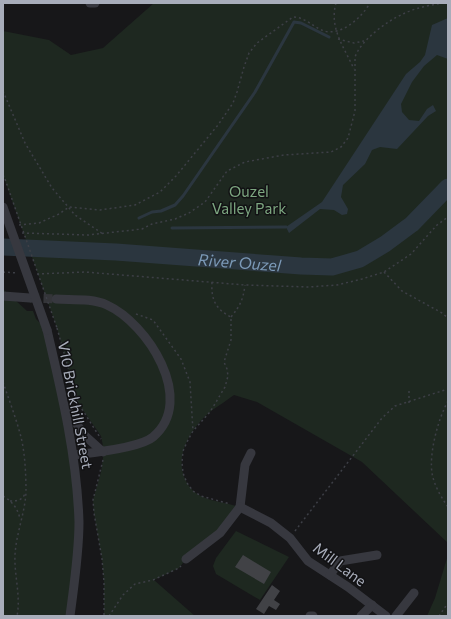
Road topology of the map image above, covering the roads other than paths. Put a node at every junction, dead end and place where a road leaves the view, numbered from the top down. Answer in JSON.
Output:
{"nodes":[{"id":1,"x":90,"y":3,"type":"edge"},
{"id":2,"x":95,"y":3,"type":"edge"},
{"id":3,"x":3,"y":207,"type":"edge"},
{"id":4,"x":3,"y":296,"type":"edge"},
{"id":5,"x":30,"y":298,"type":"tunnel mouth"},
{"id":6,"x":56,"y":299,"type":"tunnel mouth"},
{"id":7,"x":64,"y":404,"type":"junction"},
{"id":8,"x":103,"y":452,"type":"junction"},
{"id":9,"x":251,"y":453,"type":"dead end"},
{"id":10,"x":74,"y":455,"type":"junction"},
{"id":11,"x":240,"y":507,"type":"junction"},
{"id":12,"x":377,"y":555,"type":"dead end"},
{"id":13,"x":186,"y":560,"type":"road end"},
{"id":14,"x":330,"y":575,"type":"junction"},
{"id":15,"x":414,"y":593,"type":"dead end"},
{"id":16,"x":372,"y":604,"type":"junction"},
{"id":17,"x":70,"y":616,"type":"edge"},
{"id":18,"x":310,"y":616,"type":"edge"},
{"id":19,"x":313,"y":616,"type":"edge"},
{"id":20,"x":361,"y":616,"type":"edge"},
{"id":21,"x":386,"y":616,"type":"edge"},
{"id":22,"x":396,"y":616,"type":"edge"}],
"edges":[{"from":1,"to":2,"type":"street"},
{"from":3,"to":7,"type":"street","name":"V10 Brickhill Street","bridge":true},
{"from":4,"to":5,"type":"street"},
{"from":6,"to":8,"type":"street"},
{"from":7,"to":8,"type":"street"},
{"from":7,"to":10,"type":"street","name":"V10 Brickhill Street"},
{"from":8,"to":10,"type":"street"},
{"from":9,"to":11,"type":"street"},
{"from":10,"to":17,"type":"street","name":"V10 Brickhill Street"},
{"from":11,"to":13,"type":"street"},
{"from":11,"to":14,"type":"street","name":"Mill Lane"},
{"from":12,"to":14,"type":"street"},
{"from":14,"to":16,"type":"street","name":"Mill Lane"},
{"from":15,"to":22,"type":"street"},
{"from":16,"to":20,"type":"street"},
{"from":16,"to":21,"type":"street","name":"Mill Lane"},
{"from":18,"to":19,"type":"street"}]}
